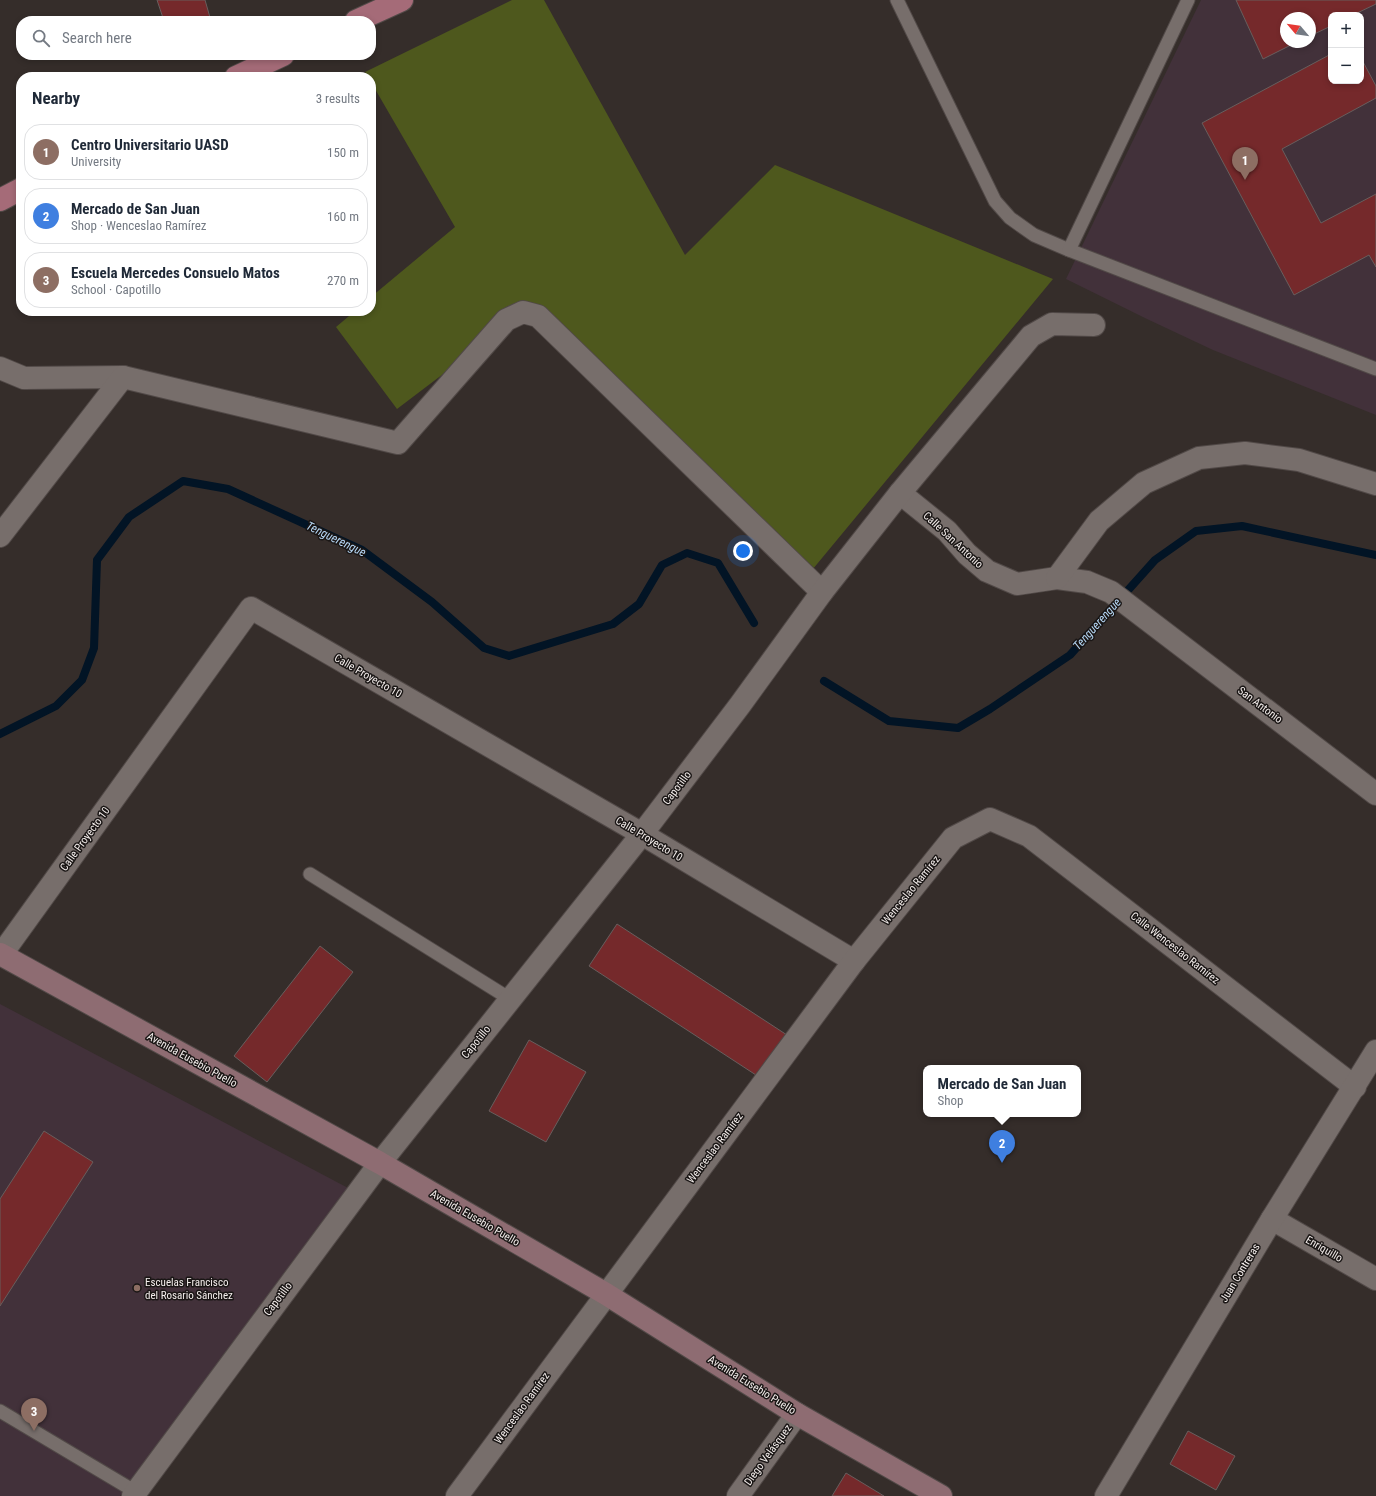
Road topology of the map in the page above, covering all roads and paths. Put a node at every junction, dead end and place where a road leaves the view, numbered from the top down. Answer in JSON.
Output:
{"nodes":[{"id":1,"x":402,"y":0,"type":"edge"},
{"id":2,"x":897,"y":0,"type":"edge"},
{"id":3,"x":1188,"y":0,"type":"edge"},
{"id":4,"x":367,"y":16,"type":"edge"},
{"id":5,"x":272,"y":60,"type":"edge"},
{"id":6,"x":247,"y":72,"type":"edge"},
{"id":7,"x":16,"y":192,"type":"edge"},
{"id":8,"x":0,"y":200,"type":"edge"},
{"id":9,"x":1070,"y":250,"type":"junction"},
{"id":10,"x":1094,"y":325,"type":"dead end"},
{"id":11,"x":0,"y":368,"type":"edge"},
{"id":12,"x":1376,"y":369,"type":"edge"},
{"id":13,"x":123,"y":377,"type":"junction"},
{"id":14,"x":1376,"y":484,"type":"edge"},
{"id":15,"x":900,"y":492,"type":"junction"},
{"id":16,"x":0,"y":536,"type":"edge"},
{"id":17,"x":1057,"y":578,"type":"junction"},
{"id":18,"x":822,"y":592,"type":"junction"},
{"id":19,"x":1143,"y":616,"type":"joint"},
{"id":20,"x":1376,"y":794,"type":"edge"},
{"id":21,"x":990,"y":818,"type":"joint"},
{"id":22,"x":642,"y":834,"type":"junction"},
{"id":23,"x":310,"y":874,"type":"dead end"},
{"id":24,"x":1,"y":955,"type":"edge"},
{"id":25,"x":854,"y":961,"type":"junction"},
{"id":26,"x":510,"y":999,"type":"junction"},
{"id":27,"x":1376,"y":1051,"type":"edge"},
{"id":28,"x":1355,"y":1087,"type":"junction"},
{"id":29,"x":380,"y":1163,"type":"junction"},
{"id":30,"x":1272,"y":1219,"type":"junction"},
{"id":31,"x":1376,"y":1280,"type":"edge"},
{"id":32,"x":606,"y":1294,"type":"junction"},
{"id":33,"x":0,"y":1411,"type":"edge"},
{"id":34,"x":798,"y":1414,"type":"junction"},
{"id":35,"x":136,"y":1495,"type":"edge"},
{"id":36,"x":457,"y":1496,"type":"edge"},
{"id":37,"x":738,"y":1496,"type":"edge"},
{"id":38,"x":941,"y":1496,"type":"edge"},
{"id":39,"x":1106,"y":1496,"type":"edge"}],
"edges":[{"from":1,"to":4,"type":"main road"},
{"from":2,"to":9,"type":"lane"},
{"from":3,"to":9,"type":"lane"},
{"from":5,"to":6,"type":"main road"},
{"from":7,"to":8,"type":"main road"},
{"from":9,"to":12,"type":"lane"},
{"from":10,"to":15,"type":"street","name":"Capotillo"},
{"from":11,"to":13,"type":"street"},
{"from":13,"to":16,"type":"street"},
{"from":13,"to":18,"type":"street"},
{"from":14,"to":17,"type":"street"},
{"from":15,"to":17,"type":"street","name":"Calle San Antonio"},
{"from":15,"to":18,"type":"street","name":"Capotillo"},
{"from":17,"to":19,"type":"street","name":"Calle San Antonio"},
{"from":18,"to":22,"type":"street","name":"Capotillo"},
{"from":19,"to":20,"type":"street","name":"San Antonio"},
{"from":21,"to":25,"type":"street","name":"Wenceslao Ramírez"},
{"from":21,"to":28,"type":"street","name":"Calle Wenceslao Ramírez"},
{"from":22,"to":24,"type":"street","name":"Calle Proyecto 10"},
{"from":22,"to":25,"type":"street","name":"Calle Proyecto 10"},
{"from":22,"to":26,"type":"street","name":"Capotillo"},
{"from":23,"to":26,"type":"lane"},
{"from":24,"to":29,"type":"main road","name":"Avenida Eusebio Puello"},
{"from":25,"to":32,"type":"street","name":"Wenceslao Ramírez"},
{"from":26,"to":29,"type":"street","name":"Capotillo"},
{"from":27,"to":28,"type":"street","name":"Juan Contreras"},
{"from":28,"to":30,"type":"street","name":"Juan Contreras"},
{"from":29,"to":32,"type":"main road","name":"Avenida Eusebio Puello"},
{"from":29,"to":35,"type":"street","name":"Capotillo"},
{"from":30,"to":31,"type":"street","name":"Enriquillo"},
{"from":30,"to":39,"type":"street","name":"Juan Contreras"},
{"from":32,"to":34,"type":"main road","name":"Avenida Eusebio Puello"},
{"from":32,"to":36,"type":"street","name":"Wenceslao Ramírez"},
{"from":33,"to":35,"type":"lane"},
{"from":34,"to":37,"type":"street","name":"Diego Velásquez"},
{"from":34,"to":38,"type":"main road","name":"Avenida Eusebio Puello"}]}
